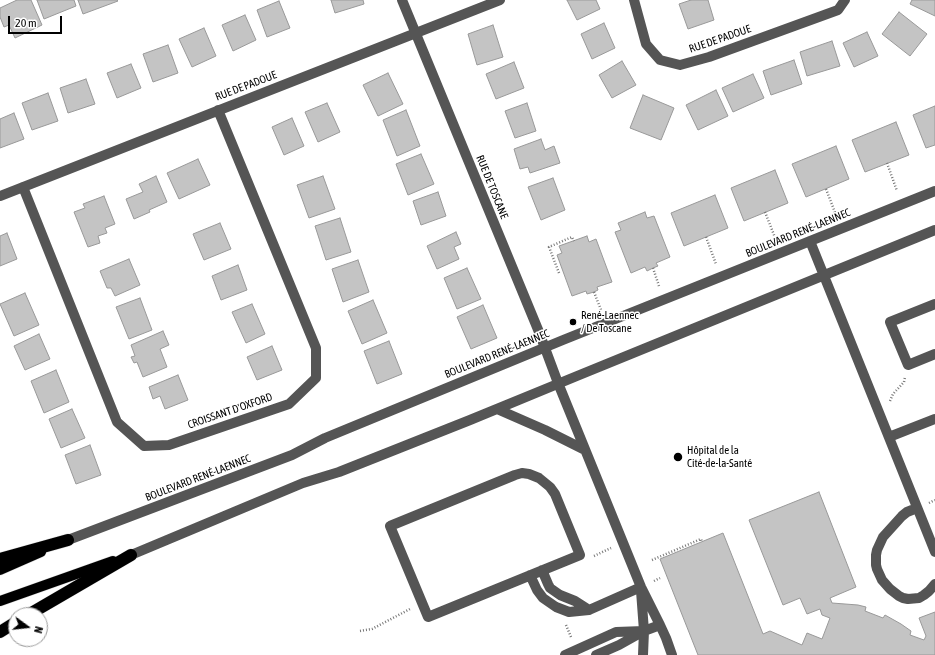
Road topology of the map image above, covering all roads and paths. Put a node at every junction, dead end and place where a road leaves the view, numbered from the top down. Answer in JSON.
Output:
{"nodes":[{"id":1,"x":402,"y":0,"type":"edge"},
{"id":2,"x":500,"y":0,"type":"edge"},
{"id":3,"x":634,"y":0,"type":"edge"},
{"id":4,"x":845,"y":0,"type":"edge"},
{"id":5,"x":416,"y":33,"type":"junction"},
{"id":6,"x":218,"y":110,"type":"junction"},
{"id":7,"x":887,"y":163,"type":"dead end"},
{"id":8,"x":23,"y":187,"type":"junction"},
{"id":9,"x":826,"y":188,"type":"dead end"},
{"id":10,"x":897,"y":190,"type":"dead end"},
{"id":11,"x":935,"y":191,"type":"edge"},
{"id":12,"x":0,"y":196,"type":"edge"},
{"id":13,"x":765,"y":212,"type":"dead end"},
{"id":14,"x":836,"y":215,"type":"dead end"},
{"id":15,"x":935,"y":230,"type":"edge"},
{"id":16,"x":706,"y":237,"type":"dead end"},
{"id":17,"x":776,"y":240,"type":"dead end"},
{"id":18,"x":574,"y":241,"type":"dead end"},
{"id":19,"x":810,"y":241,"type":"junction"},
{"id":20,"x":716,"y":264,"type":"dead end"},
{"id":21,"x":653,"y":268,"type":"dead end"},
{"id":22,"x":559,"y":273,"type":"dead end"},
{"id":23,"x":824,"y":276,"type":"junction"},
{"id":24,"x":660,"y":287,"type":"dead end"},
{"id":25,"x":594,"y":292,"type":"dead end"},
{"id":26,"x":935,"y":304,"type":"edge"},
{"id":27,"x":601,"y":310,"type":"dead end"},
{"id":28,"x":545,"y":348,"type":"junction"},
{"id":29,"x":935,"y":354,"type":"edge"},
{"id":30,"x":908,"y":365,"type":"junction"},
{"id":31,"x":558,"y":383,"type":"junction"},
{"id":32,"x":887,"y":404,"type":"dead end"},
{"id":33,"x":497,"y":409,"type":"junction"},
{"id":34,"x":935,"y":419,"type":"edge"},
{"id":35,"x":889,"y":437,"type":"junction"},
{"id":36,"x":585,"y":450,"type":"junction"},
{"id":37,"x":917,"y":508,"type":"junction"},
{"id":38,"x":68,"y":540,"type":"junction"},
{"id":39,"x":702,"y":542,"type":"dead end"},
{"id":40,"x":935,"y":552,"type":"edge"},
{"id":41,"x":131,"y":555,"type":"junction"},
{"id":42,"x":0,"y":559,"type":"edge"},
{"id":43,"x":652,"y":560,"type":"dead end"},
{"id":44,"x":0,"y":570,"type":"edge"},
{"id":45,"x":542,"y":570,"type":"junction"},
{"id":46,"x":530,"y":575,"type":"junction"},
{"id":47,"x":935,"y":584,"type":"edge"},
{"id":48,"x":640,"y":588,"type":"junction"},
{"id":49,"x":0,"y":602,"type":"edge"},
{"id":50,"x":42,"y":607,"type":"edge"},
{"id":51,"x":589,"y":610,"type":"junction"},
{"id":52,"x":399,"y":614,"type":"dead end"},
{"id":53,"x":660,"y":625,"type":"junction"},
{"id":54,"x":360,"y":631,"type":"dead end"},
{"id":55,"x":644,"y":631,"type":"junction"},
{"id":56,"x":565,"y":655,"type":"edge"},
{"id":57,"x":596,"y":655,"type":"edge"},
{"id":58,"x":643,"y":655,"type":"edge"},
{"id":59,"x":672,"y":655,"type":"edge"}],
"edges":[{"from":1,"to":5,"type":"street","name":"RUE DE TOSCANE"},
{"from":2,"to":5,"type":"street","name":"RUE DE PADOUE"},
{"from":3,"to":4,"type":"street","name":"RUE DE PADOUE"},
{"from":5,"to":6,"type":"street","name":"RUE DE PADOUE"},
{"from":5,"to":28,"type":"street","name":"RUE DE TOSCANE"},
{"from":6,"to":8,"type":"street","name":"RUE DE PADOUE"},
{"from":6,"to":8,"type":"street","name":"CROISSANT D'OXFORD"},
{"from":7,"to":10,"type":"path"},
{"from":8,"to":12,"type":"street","name":"RUE DE PADOUE"},
{"from":9,"to":14,"type":"path"},
{"from":11,"to":19,"type":"street","name":"BOULEVARD RENÉ-LAENNEC"},
{"from":13,"to":17,"type":"path"},
{"from":15,"to":23,"type":"street"},
{"from":16,"to":20,"type":"path"},
{"from":18,"to":22,"type":"path"},
{"from":19,"to":23,"type":"street"},
{"from":19,"to":28,"type":"street","name":"BOULEVARD RENÉ-LAENNEC"},
{"from":21,"to":24,"type":"path"},
{"from":23,"to":31,"type":"street"},
{"from":23,"to":35,"type":"street"},
{"from":25,"to":27,"type":"path"},
{"from":26,"to":30,"type":"street"},
{"from":28,"to":31,"type":"street","name":"RUE DE TOSCANE"},
{"from":28,"to":38,"type":"street","name":"BOULEVARD RENÉ-LAENNEC"},
{"from":29,"to":30,"type":"street"},
{"from":30,"to":32,"type":"path"},
{"from":31,"to":33,"type":"street"},
{"from":31,"to":36,"type":"street","name":"RUE DE TOSCANE"},
{"from":33,"to":36,"type":"street"},
{"from":33,"to":41,"type":"street"},
{"from":34,"to":35,"type":"street"},
{"from":35,"to":37,"type":"street"},
{"from":36,"to":48,"type":"street","name":"RUE DE TOSCANE"},
{"from":37,"to":40,"type":"street"},
{"from":37,"to":47,"type":"street"},
{"from":38,"to":42,"type":"highway"},
{"from":38,"to":44,"type":"main road"},
{"from":39,"to":43,"type":"path"},
{"from":41,"to":49,"type":"main road"},
{"from":41,"to":50,"type":"highway"},
{"from":45,"to":46,"type":"street"},
{"from":45,"to":46,"type":"street"},
{"from":45,"to":51,"type":"street"},
{"from":46,"to":51,"type":"street"},
{"from":48,"to":51,"type":"street"},
{"from":48,"to":53,"type":"street"},
{"from":48,"to":55,"type":"street"},
{"from":52,"to":54,"type":"path"},
{"from":53,"to":55,"type":"street"},
{"from":53,"to":59,"type":"street"},
{"from":55,"to":56,"type":"street"},
{"from":55,"to":57,"type":"street"},
{"from":55,"to":58,"type":"street"}]}
